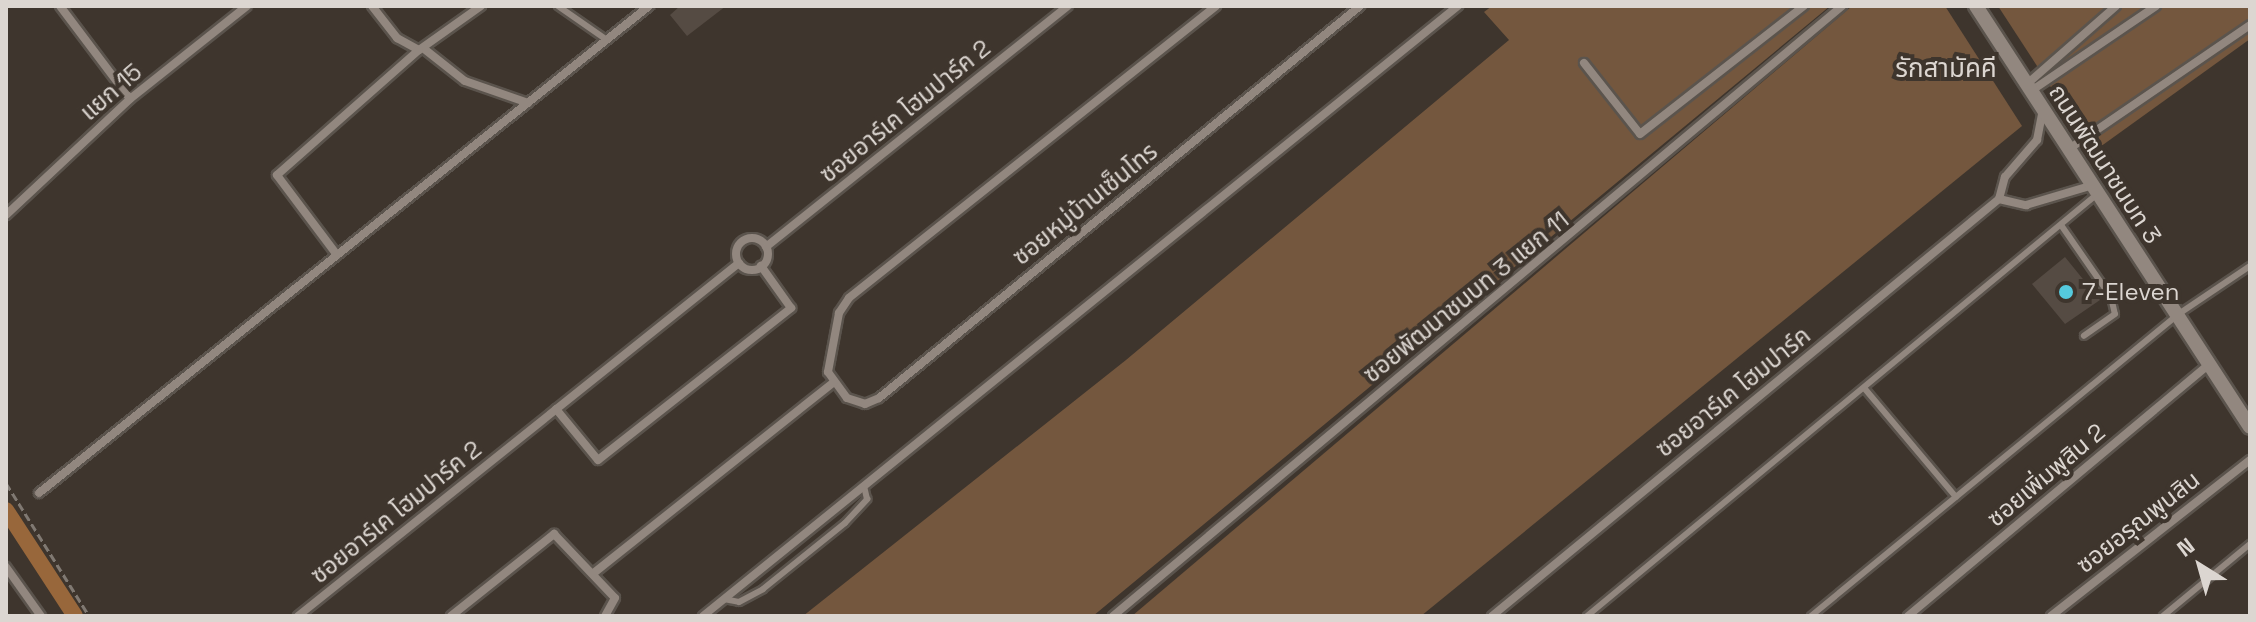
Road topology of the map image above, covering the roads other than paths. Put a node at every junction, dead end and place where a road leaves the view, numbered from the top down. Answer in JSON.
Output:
{"nodes":[{"id":1,"x":60,"y":6,"type":"edge"},
{"id":2,"x":247,"y":6,"type":"edge"},
{"id":3,"x":372,"y":6,"type":"edge"},
{"id":4,"x":481,"y":6,"type":"edge"},
{"id":5,"x":558,"y":6,"type":"edge"},
{"id":6,"x":649,"y":6,"type":"edge"},
{"id":7,"x":1068,"y":6,"type":"edge"},
{"id":8,"x":1216,"y":6,"type":"edge"},
{"id":9,"x":1360,"y":6,"type":"edge"},
{"id":10,"x":1458,"y":6,"type":"edge"},
{"id":11,"x":1804,"y":6,"type":"edge"},
{"id":12,"x":1842,"y":6,"type":"edge"},
{"id":13,"x":1976,"y":6,"type":"edge"},
{"id":14,"x":2116,"y":6,"type":"edge"},
{"id":15,"x":2156,"y":6,"type":"edge"},
{"id":16,"x":2250,"y":25,"type":"edge"},
{"id":17,"x":607,"y":40,"type":"junction"},
{"id":18,"x":421,"y":49,"type":"junction"},
{"id":19,"x":1584,"y":63,"type":"dead end"},
{"id":20,"x":2029,"y":88,"type":"junction"},
{"id":21,"x":130,"y":99,"type":"junction"},
{"id":22,"x":528,"y":103,"type":"junction"},
{"id":23,"x":2043,"y":109,"type":"junction"},
{"id":24,"x":2069,"y":149,"type":"junction"},
{"id":25,"x":2095,"y":189,"type":"junction"},
{"id":26,"x":1999,"y":199,"type":"junction"},
{"id":27,"x":6,"y":215,"type":"edge"},
{"id":28,"x":2061,"y":225,"type":"junction"},
{"id":29,"x":766,"y":247,"type":"junction"},
{"id":30,"x":337,"y":255,"type":"junction"},
{"id":31,"x":739,"y":263,"type":"junction"},
{"id":32,"x":761,"y":266,"type":"junction"},
{"id":33,"x":2250,"y":266,"type":"edge"},
{"id":34,"x":2177,"y":315,"type":"junction"},
{"id":35,"x":2084,"y":336,"type":"dead end"},
{"id":36,"x":2209,"y":364,"type":"junction"},
{"id":37,"x":833,"y":383,"type":"junction"},
{"id":38,"x":1865,"y":389,"type":"junction"},
{"id":39,"x":556,"y":409,"type":"junction"},
{"id":40,"x":2250,"y":427,"type":"edge"},
{"id":41,"x":2250,"y":460,"type":"edge"},
{"id":42,"x":864,"y":486,"type":"junction"},
{"id":43,"x":39,"y":493,"type":"dead end"},
{"id":44,"x":1956,"y":497,"type":"junction"},
{"id":45,"x":2250,"y":544,"type":"edge"},
{"id":46,"x":6,"y":567,"type":"edge"},
{"id":47,"x":595,"y":572,"type":"junction"},
{"id":48,"x":724,"y":599,"type":"junction"},
{"id":49,"x":41,"y":616,"type":"edge"},
{"id":50,"x":298,"y":616,"type":"edge"},
{"id":51,"x":451,"y":616,"type":"edge"},
{"id":52,"x":605,"y":616,"type":"edge"},
{"id":53,"x":703,"y":616,"type":"edge"},
{"id":54,"x":1113,"y":616,"type":"edge"},
{"id":55,"x":1492,"y":616,"type":"edge"},
{"id":56,"x":1587,"y":616,"type":"edge"},
{"id":57,"x":1811,"y":616,"type":"edge"},
{"id":58,"x":1908,"y":616,"type":"edge"},
{"id":59,"x":2051,"y":616,"type":"edge"},
{"id":60,"x":2163,"y":616,"type":"edge"}],
"edges":[{"from":1,"to":21,"type":"street"},
{"from":2,"to":21,"type":"street","name":"แยก 15"},
{"from":3,"to":18,"type":"street"},
{"from":4,"to":18,"type":"street"},
{"from":5,"to":17,"type":"lane"},
{"from":6,"to":17,"type":"street"},
{"from":7,"to":29,"type":"street","name":"ซอยอาร์เค โฮมปาร์ค 2"},
{"from":8,"to":37,"type":"street"},
{"from":9,"to":37,"type":"street","name":"ซอยหมู่บ้านเซ็นโทร"},
{"from":10,"to":42,"type":"street"},
{"from":11,"to":19,"type":"street"},
{"from":12,"to":54,"type":"street","name":"ซอยพัฒนาชนบท 3 แยก 11"},
{"from":13,"to":20,"type":"street","name":"ถนนพัฒนาชนบท 3"},
{"from":14,"to":20,"type":"street"},
{"from":15,"to":20,"type":"street"},
{"from":16,"to":24,"type":"street"},
{"from":17,"to":22,"type":"street"},
{"from":18,"to":22,"type":"street"},
{"from":18,"to":30,"type":"street"},
{"from":20,"to":23,"type":"street","name":"ถนนพัฒนาชนบท 3"},
{"from":21,"to":27,"type":"street","name":"แยก 15"},
{"from":22,"to":30,"type":"street"},
{"from":23,"to":24,"type":"street","name":"ถนนพัฒนาชนบท 3"},
{"from":23,"to":26,"type":"street","name":"ซอยอาร์เค โฮมปาร์ค"},
{"from":24,"to":25,"type":"street","name":"ถนนพัฒนาชนบท 3"},
{"from":25,"to":26,"type":"street"},
{"from":25,"to":28,"type":"lane"},
{"from":25,"to":34,"type":"street","name":"ถนนพัฒนาชนบท 3"},
{"from":26,"to":55,"type":"street","name":"ซอยอาร์เค โฮมปาร์ค"},
{"from":28,"to":35,"type":"lane"},
{"from":28,"to":38,"type":"lane"},
{"from":29,"to":31,"type":"street","name":"ซอยอาร์เค โฮมปาร์ค 2"},
{"from":29,"to":32,"type":"street"},
{"from":30,"to":43,"type":"street"},
{"from":31,"to":32,"type":"street"},
{"from":31,"to":39,"type":"street","name":"ซอยอาร์เค โฮมปาร์ค 2"},
{"from":32,"to":39,"type":"street"},
{"from":33,"to":34,"type":"lane"},
{"from":34,"to":36,"type":"street","name":"ถนนพัฒนาชนบท 3"},
{"from":34,"to":44,"type":"lane"},
{"from":36,"to":40,"type":"street","name":"ถนนพัฒนาชนบท 3"},
{"from":36,"to":58,"type":"street","name":"ซอยเพิ่มพูสิน 2"},
{"from":37,"to":47,"type":"street"},
{"from":38,"to":44,"type":"lane"},
{"from":38,"to":56,"type":"lane"},
{"from":39,"to":50,"type":"street","name":"ซอยอาร์เค โฮมปาร์ค 2"},
{"from":41,"to":59,"type":"street","name":"ซอยอรุณพูนสิน"},
{"from":42,"to":48,"type":"street"},
{"from":42,"to":48,"type":"lane"},
{"from":44,"to":57,"type":"lane"},
{"from":45,"to":60,"type":"lane"},
{"from":46,"to":49,"type":"street"},
{"from":47,"to":51,"type":"street"},
{"from":47,"to":52,"type":"street"},
{"from":48,"to":53,"type":"street"}]}
